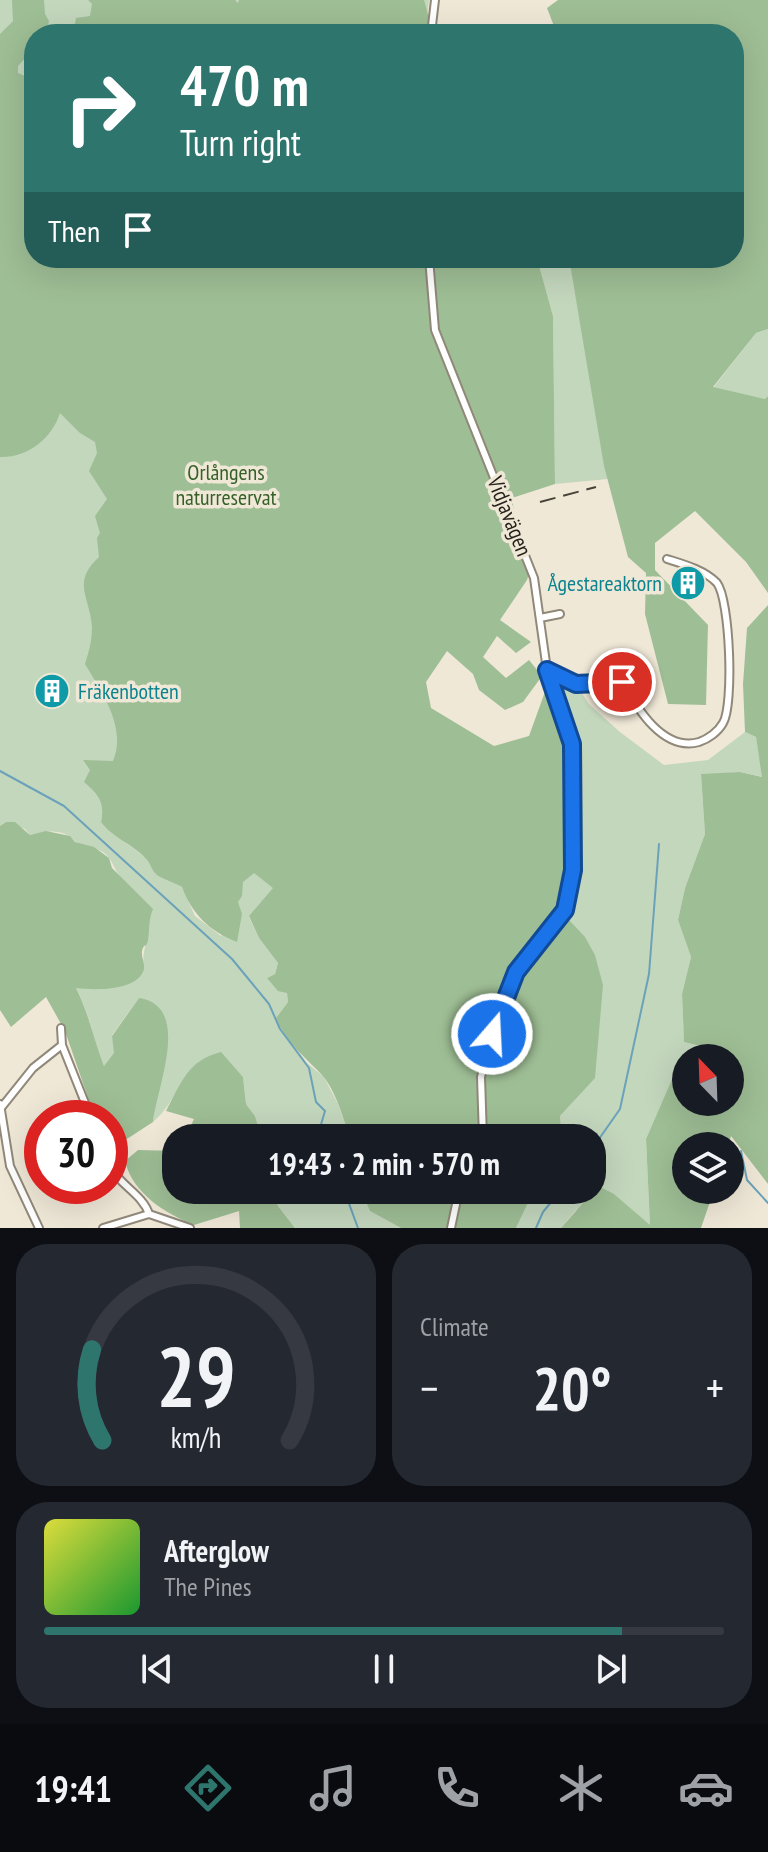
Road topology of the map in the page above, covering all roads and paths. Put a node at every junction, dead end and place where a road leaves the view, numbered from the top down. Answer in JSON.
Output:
{"nodes":[{"id":1,"x":435,"y":0,"type":"edge"},
{"id":2,"x":432,"y":24,"type":"edge"},
{"id":3,"x":430,"y":268,"type":"edge"},
{"id":4,"x":667,"y":559,"type":"dead end"},
{"id":5,"x":560,"y":614,"type":"dead end"},
{"id":6,"x":540,"y":618,"type":"junction"},
{"id":7,"x":547,"y":670,"type":"junction"},
{"id":8,"x":61,"y":1028,"type":"dead end"},
{"id":9,"x":62,"y":1045,"type":"junction"},
{"id":10,"x":84,"y":1100,"type":"edge"},
{"id":11,"x":1,"y":1106,"type":"edge"},
{"id":12,"x":483,"y":1124,"type":"edge"},
{"id":13,"x":128,"y":1188,"type":"edge"},
{"id":14,"x":456,"y":1204,"type":"edge"},
{"id":15,"x":149,"y":1214,"type":"junction"},
{"id":16,"x":39,"y":1228,"type":"edge"},
{"id":17,"x":103,"y":1228,"type":"edge"},
{"id":18,"x":190,"y":1228,"type":"edge"},
{"id":19,"x":451,"y":1228,"type":"edge"}],
"edges":[{"from":1,"to":2,"type":"street"},
{"from":3,"to":6,"type":"street","name":"Vidjavägen"},
{"from":4,"to":7,"type":"street"},
{"from":5,"to":6,"type":"street"},
{"from":6,"to":7,"type":"street","name":"Vidjavägen"},
{"from":7,"to":12,"type":"street","name":"Vidjavägen"},
{"from":8,"to":9,"type":"street"},
{"from":9,"to":10,"type":"street"},
{"from":9,"to":11,"type":"street"},
{"from":11,"to":16,"type":"street"},
{"from":13,"to":15,"type":"street"},
{"from":14,"to":19,"type":"street"},
{"from":15,"to":17,"type":"street"},
{"from":15,"to":18,"type":"street"}]}
